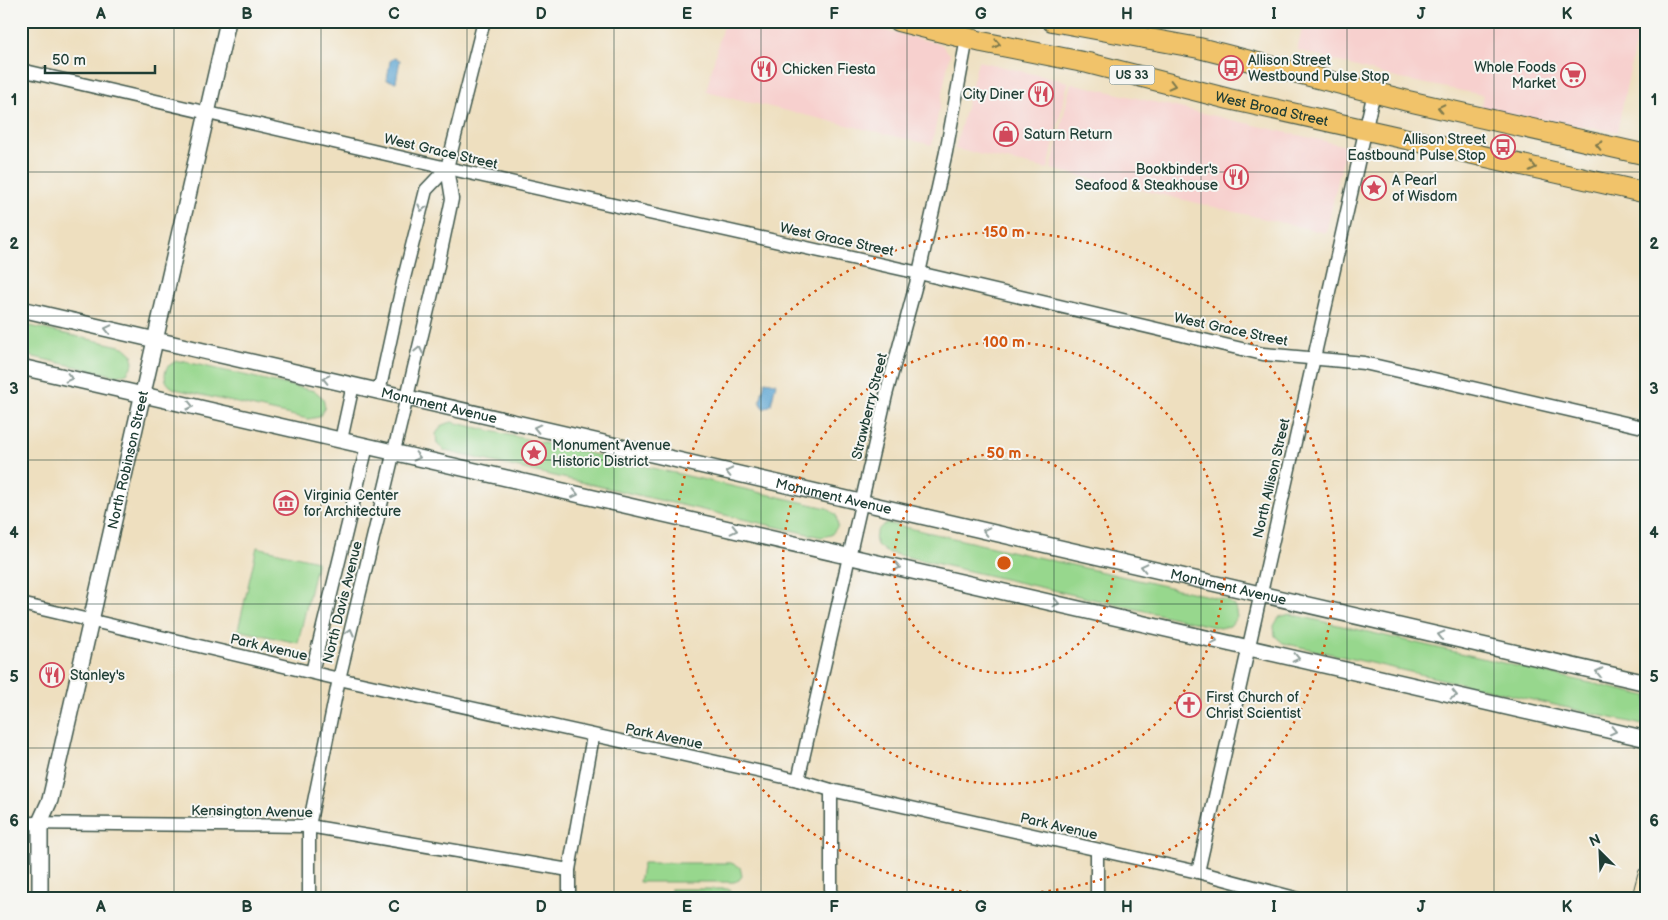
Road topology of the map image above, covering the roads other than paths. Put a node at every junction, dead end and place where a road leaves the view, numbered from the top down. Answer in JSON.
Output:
{"nodes":[{"id":1,"x":228,"y":21,"type":"edge"},
{"id":2,"x":484,"y":21,"type":"edge"},
{"id":3,"x":898,"y":21,"type":"edge"},
{"id":4,"x":1052,"y":21,"type":"edge"},
{"id":5,"x":967,"y":38,"type":"junction"},
{"id":6,"x":21,"y":70,"type":"edge"},
{"id":7,"x":1374,"y":92,"type":"junction"},
{"id":8,"x":208,"y":112,"type":"junction"},
{"id":9,"x":1366,"y":129,"type":"junction"},
{"id":10,"x":1647,"y":155,"type":"edge"},
{"id":11,"x":447,"y":168,"type":"junction"},
{"id":12,"x":1647,"y":193,"type":"edge"},
{"id":13,"x":918,"y":272,"type":"junction"},
{"id":14,"x":21,"y":309,"type":"edge"},
{"id":15,"x":156,"y":340,"type":"junction"},
{"id":16,"x":1313,"y":359,"type":"junction"},
{"id":17,"x":21,"y":367,"type":"edge"},
{"id":18,"x":353,"y":385,"type":"junction"},
{"id":19,"x":379,"y":392,"type":"junction"},
{"id":20,"x":143,"y":395,"type":"junction"},
{"id":21,"x":408,"y":398,"type":"junction"},
{"id":22,"x":1647,"y":428,"type":"edge"},
{"id":23,"x":341,"y":440,"type":"junction"},
{"id":24,"x":367,"y":446,"type":"junction"},
{"id":25,"x":394,"y":452,"type":"junction"},
{"id":26,"x":862,"y":502,"type":"junction"},
{"id":27,"x":850,"y":556,"type":"junction"},
{"id":28,"x":1260,"y":594,"type":"junction"},
{"id":29,"x":21,"y":604,"type":"edge"},
{"id":30,"x":92,"y":621,"type":"junction"},
{"id":31,"x":1248,"y":647,"type":"junction"},
{"id":32,"x":312,"y":672,"type":"junction"},
{"id":33,"x":339,"y":679,"type":"junction"},
{"id":34,"x":1647,"y":683,"type":"edge"},
{"id":35,"x":593,"y":736,"type":"junction"},
{"id":36,"x":1647,"y":739,"type":"edge"},
{"id":37,"x":798,"y":780,"type":"junction"},
{"id":38,"x":831,"y":790,"type":"junction"},
{"id":39,"x":40,"y":822,"type":"junction"},
{"id":40,"x":21,"y":823,"type":"edge"},
{"id":41,"x":309,"y":826,"type":"junction"},
{"id":42,"x":1097,"y":850,"type":"junction"},
{"id":43,"x":569,"y":870,"type":"junction"},
{"id":44,"x":1198,"y":872,"type":"junction"},
{"id":45,"x":1647,"y":876,"type":"edge"},
{"id":46,"x":40,"y":899,"type":"edge"},
{"id":47,"x":308,"y":899,"type":"edge"},
{"id":48,"x":569,"y":899,"type":"edge"},
{"id":49,"x":831,"y":899,"type":"edge"},
{"id":50,"x":1097,"y":899,"type":"edge"},
{"id":51,"x":1299,"y":899,"type":"edge"},
{"id":52,"x":1641,"y":899,"type":"edge"}],
"edges":[{"from":1,"to":8,"type":"street","name":"North Robinson Street"},
{"from":2,"to":11,"type":"street","name":"North Davis Avenue"},
{"from":3,"to":5,"type":"main road","name":"West Broad Street","number":"US 33"},
{"from":4,"to":7,"type":"main road"},
{"from":5,"to":9,"type":"main road","name":"West Broad Street","number":"US 33","one_way":true},
{"from":5,"to":13,"type":"street","name":"Strawberry Street"},
{"from":6,"to":8,"type":"street","name":"West Grace Street"},
{"from":7,"to":9,"type":"street","name":"North Allison Street"},
{"from":10,"to":7,"type":"main road","one_way":true},
{"from":8,"to":11,"type":"street","name":"West Grace Street"},
{"from":8,"to":15,"type":"street","name":"North Robinson Street"},
{"from":9,"to":12,"type":"main road","name":"West Broad Street","number":"US 33","one_way":true},
{"from":9,"to":16,"type":"street","name":"North Allison Street"},
{"from":11,"to":13,"type":"street","name":"West Grace Street"},
{"from":11,"to":19,"type":"street","name":"North Davis Avenue","one_way":true},
{"from":21,"to":11,"type":"street","name":"North Davis Avenue","one_way":true},
{"from":13,"to":16,"type":"street","name":"West Grace Street"},
{"from":13,"to":26,"type":"street","name":"Strawberry Street"},
{"from":15,"to":14,"type":"street","name":"Monument Avenue","one_way":true},
{"from":18,"to":15,"type":"street","name":"Monument Avenue","one_way":true},
{"from":15,"to":20,"type":"street","name":"North Robinson Street"},
{"from":16,"to":22,"type":"street","name":"West Grace Street"},
{"from":16,"to":28,"type":"street","name":"North Allison Street"},
{"from":17,"to":20,"type":"street","one_way":true},
{"from":18,"to":19,"type":"street","name":"Monument Avenue"},
{"from":18,"to":23,"type":"street"},
{"from":19,"to":21,"type":"street","name":"Monument Avenue"},
{"from":20,"to":23,"type":"street","one_way":true},
{"from":20,"to":30,"type":"street","name":"North Robinson Street"},
{"from":21,"to":25,"type":"street","name":"North Davis Avenue"},
{"from":26,"to":21,"type":"street","name":"Monument Avenue","one_way":true},
{"from":23,"to":24,"type":"street"},
{"from":24,"to":25,"type":"street"},
{"from":24,"to":32,"type":"street","name":"North Davis Avenue"},
{"from":25,"to":27,"type":"street","one_way":true},
{"from":33,"to":25,"type":"street","name":"North Davis Avenue","one_way":true},
{"from":26,"to":27,"type":"street","name":"Strawberry Street"},
{"from":28,"to":26,"type":"street","name":"Monument Avenue","one_way":true},
{"from":27,"to":31,"type":"street","one_way":true},
{"from":27,"to":37,"type":"street","name":"Strawberry Street"},
{"from":28,"to":31,"type":"street","name":"North Allison Street"},
{"from":34,"to":28,"type":"street","name":"Monument Avenue","one_way":true},
{"from":29,"to":30,"type":"street","name":"Park Avenue"},
{"from":30,"to":32,"type":"street","name":"Park Avenue"},
{"from":30,"to":39,"type":"street","name":"North Robinson Street"},
{"from":31,"to":36,"type":"street","one_way":true},
{"from":31,"to":44,"type":"street","name":"North Allison Street"},
{"from":32,"to":33,"type":"street","name":"Park Avenue"},
{"from":33,"to":35,"type":"street","name":"Park Avenue"},
{"from":33,"to":41,"type":"street","name":"North Davis Avenue"},
{"from":35,"to":37,"type":"street","name":"Park Avenue"},
{"from":35,"to":43,"type":"street"},
{"from":37,"to":38,"type":"street","name":"Park Avenue"},
{"from":38,"to":42,"type":"street","name":"Park Avenue"},
{"from":38,"to":49,"type":"street"},
{"from":39,"to":40,"type":"street","name":"Kensington Avenue"},
{"from":39,"to":41,"type":"street","name":"Kensington Avenue"},
{"from":39,"to":46,"type":"street","name":"North Robinson Street"},
{"from":41,"to":43,"type":"street","name":"Kensington Avenue"},
{"from":41,"to":47,"type":"street","name":"North Davis Avenue"},
{"from":42,"to":44,"type":"street","name":"Park Avenue"},
{"from":42,"to":50,"type":"street"},
{"from":43,"to":48,"type":"street"},
{"from":44,"to":51,"type":"street","name":"Park Avenue"},
{"from":45,"to":52,"type":"main road"}]}
